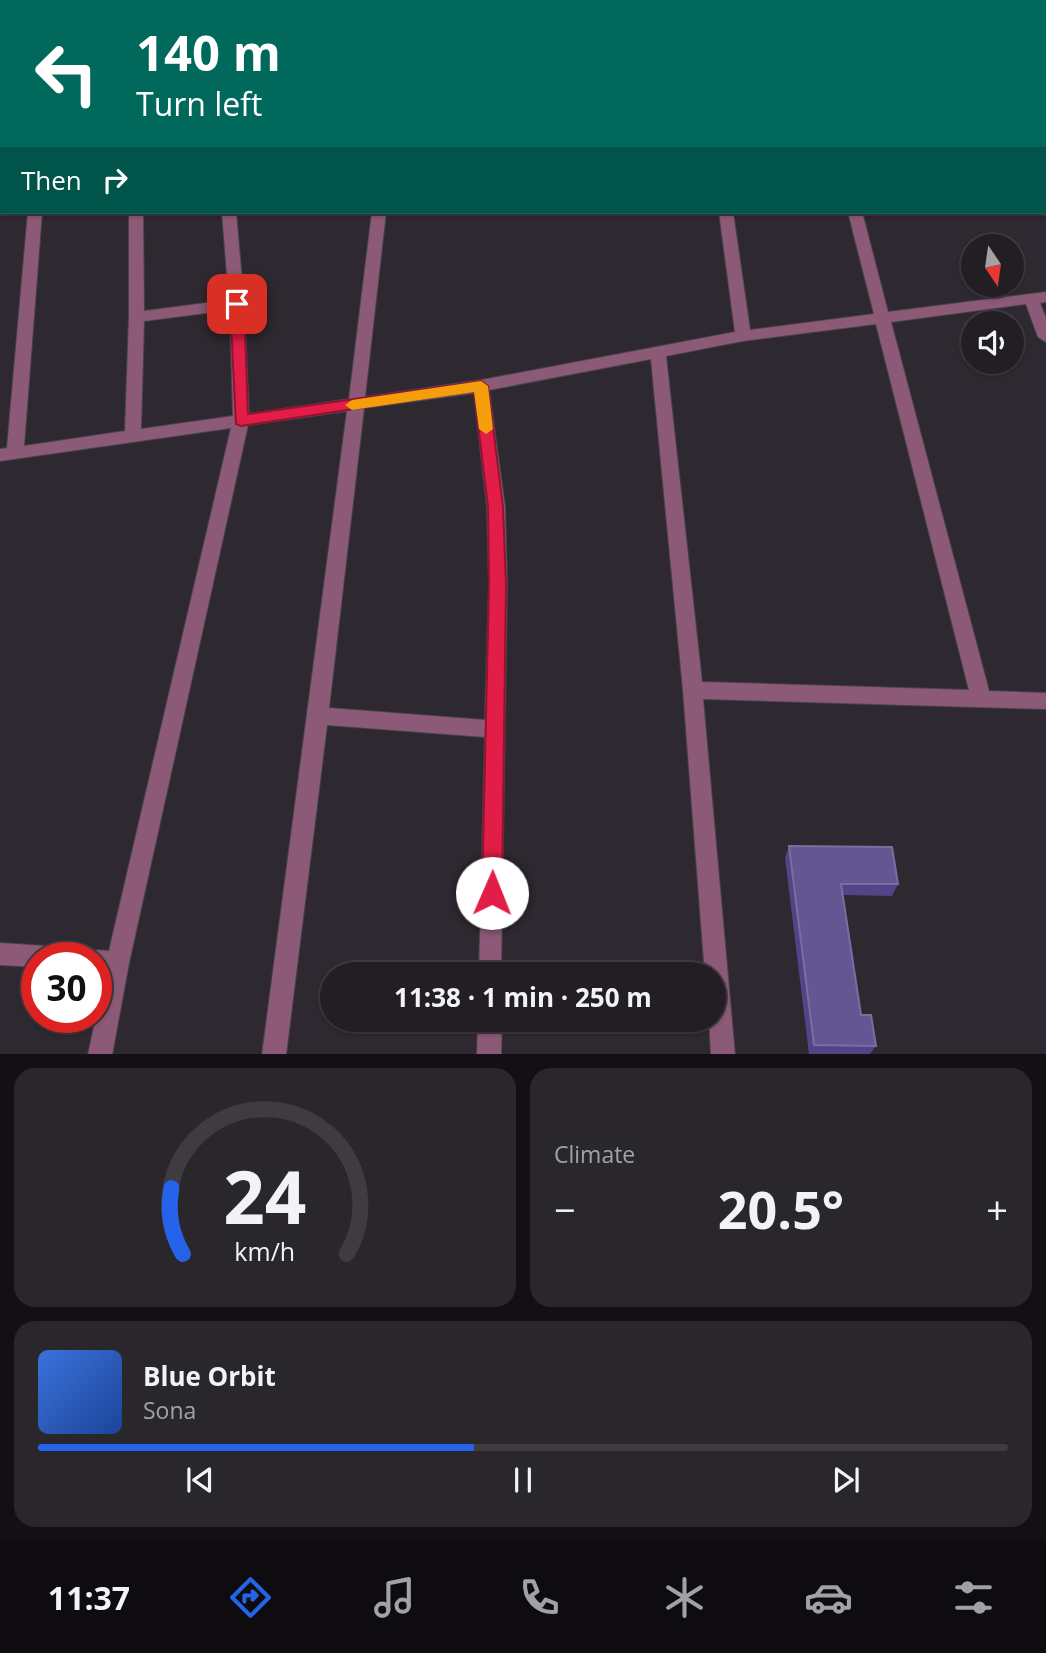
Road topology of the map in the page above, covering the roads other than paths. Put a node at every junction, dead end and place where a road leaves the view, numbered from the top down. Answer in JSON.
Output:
{"nodes":[{"id":1,"x":35,"y":214,"type":"edge"},
{"id":2,"x":136,"y":214,"type":"edge"},
{"id":3,"x":229,"y":214,"type":"edge"},
{"id":4,"x":379,"y":214,"type":"edge"},
{"id":5,"x":726,"y":214,"type":"edge"},
{"id":6,"x":856,"y":214,"type":"edge"},
{"id":7,"x":1038,"y":298,"type":"edge"},
{"id":8,"x":237,"y":304,"type":"junction"},
{"id":9,"x":137,"y":317,"type":"junction"},
{"id":10,"x":882,"y":318,"type":"junction"},
{"id":11,"x":743,"y":336,"type":"junction"},
{"id":12,"x":1046,"y":337,"type":"edge"},
{"id":13,"x":658,"y":352,"type":"junction"},
{"id":14,"x":481,"y":386,"type":"junction"},
{"id":15,"x":355,"y":405,"type":"junction"},
{"id":16,"x":241,"y":420,"type":"junction"},
{"id":17,"x":133,"y":435,"type":"junction"},
{"id":18,"x":8,"y":453,"type":"edge"},
{"id":19,"x":693,"y":690,"type":"junction"},
{"id":20,"x":981,"y":699,"type":"junction"},
{"id":21,"x":1046,"y":701,"type":"edge"},
{"id":22,"x":318,"y":716,"type":"junction"},
{"id":23,"x":495,"y":729,"type":"junction"},
{"id":24,"x":112,"y":942,"type":"edge"},
{"id":25,"x":0,"y":954,"type":"edge"},
{"id":26,"x":21,"y":955,"type":"edge"},
{"id":27,"x":490,"y":962,"type":"edge"},
{"id":28,"x":490,"y":1032,"type":"edge"},
{"id":29,"x":102,"y":1033,"type":"edge"},
{"id":30,"x":100,"y":1054,"type":"edge"},
{"id":31,"x":274,"y":1054,"type":"edge"},
{"id":32,"x":489,"y":1054,"type":"edge"},
{"id":33,"x":723,"y":1054,"type":"edge"}],
"edges":[{"from":1,"to":18,"type":"street"},
{"from":2,"to":9,"type":"street"},
{"from":3,"to":8,"type":"street"},
{"from":4,"to":15,"type":"street"},
{"from":5,"to":11,"type":"street"},
{"from":6,"to":10,"type":"street"},
{"from":7,"to":10,"type":"street"},
{"from":7,"to":12,"type":"street"},
{"from":8,"to":9,"type":"street"},
{"from":8,"to":16,"type":"street"},
{"from":9,"to":17,"type":"street"},
{"from":10,"to":11,"type":"street"},
{"from":10,"to":20,"type":"street"},
{"from":11,"to":13,"type":"street"},
{"from":13,"to":14,"type":"street"},
{"from":13,"to":19,"type":"street"},
{"from":14,"to":15,"type":"street"},
{"from":14,"to":23,"type":"street"},
{"from":15,"to":16,"type":"street"},
{"from":15,"to":22,"type":"street"},
{"from":16,"to":17,"type":"street"},
{"from":16,"to":24,"type":"street"},
{"from":17,"to":18,"type":"street"},
{"from":19,"to":20,"type":"street"},
{"from":19,"to":33,"type":"street"},
{"from":20,"to":21,"type":"street"},
{"from":22,"to":23,"type":"street"},
{"from":22,"to":31,"type":"street"},
{"from":23,"to":27,"type":"street"},
{"from":25,"to":26,"type":"street"},
{"from":28,"to":32,"type":"street"},
{"from":29,"to":30,"type":"street"}]}
